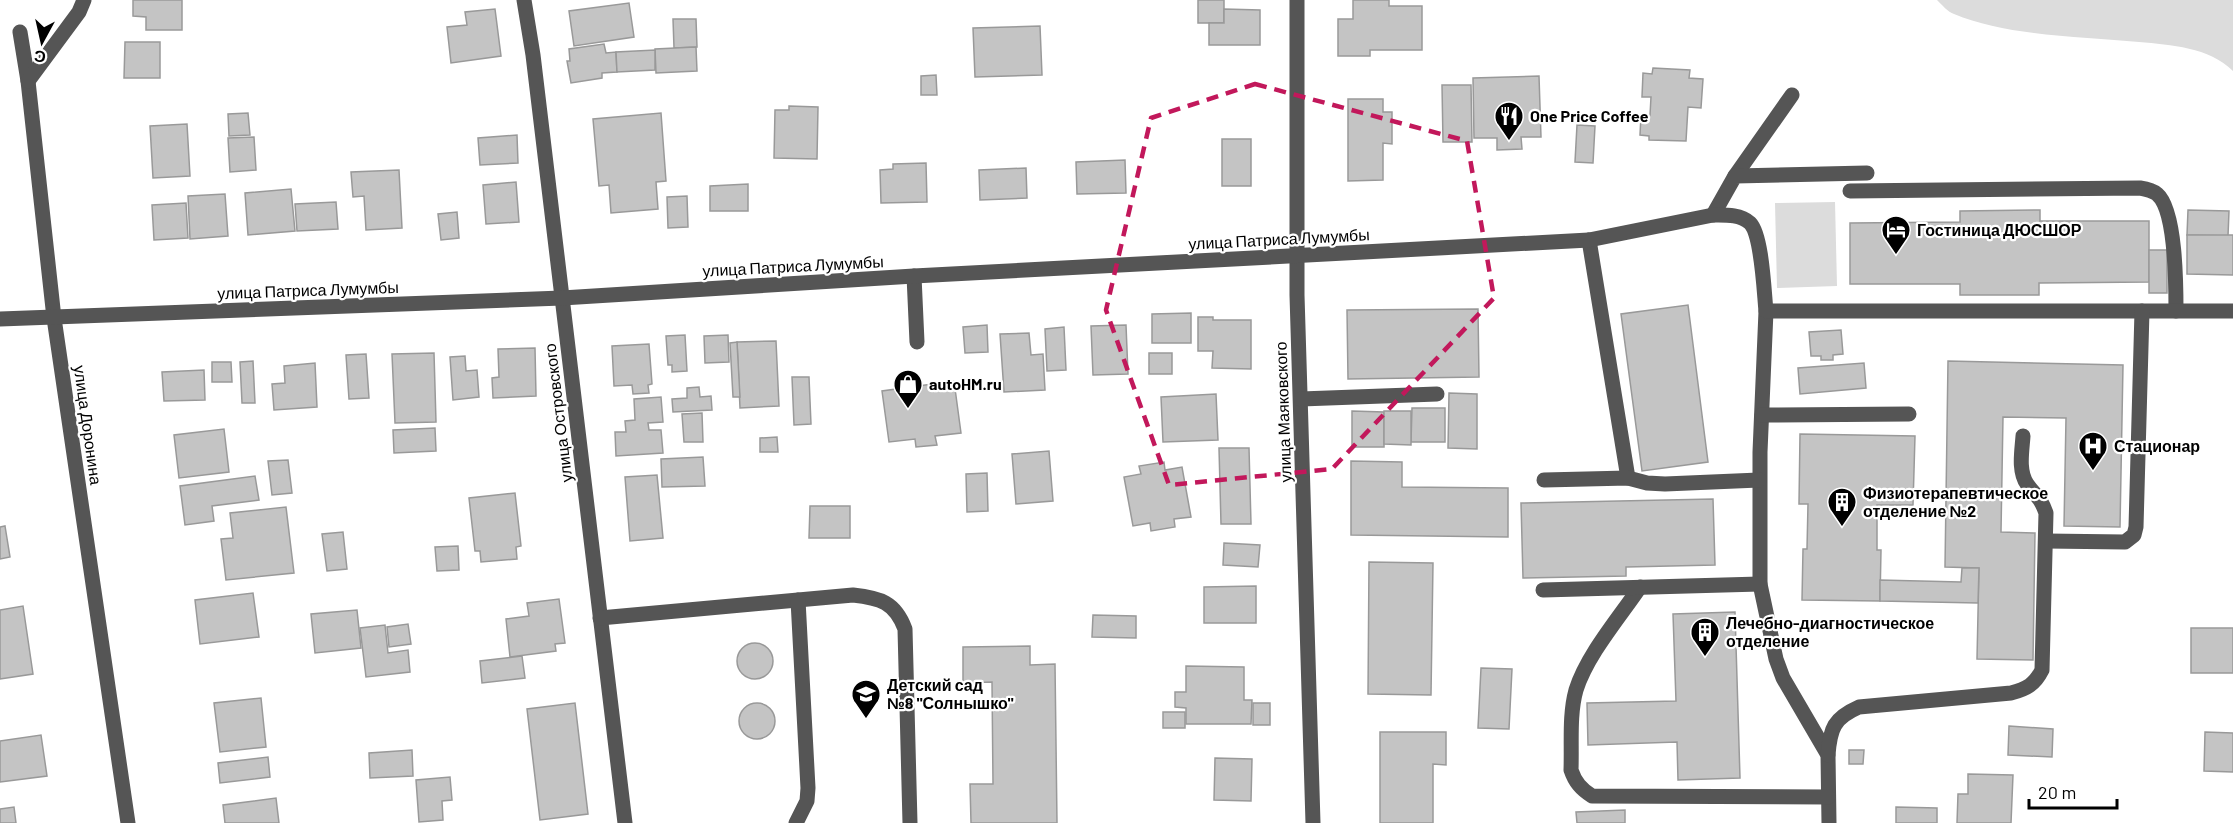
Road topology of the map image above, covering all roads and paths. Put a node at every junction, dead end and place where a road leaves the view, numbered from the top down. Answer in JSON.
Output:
{"nodes":[{"id":1,"x":84,"y":0,"type":"edge"},
{"id":2,"x":524,"y":0,"type":"edge"},
{"id":3,"x":1297,"y":0,"type":"edge"},
{"id":4,"x":20,"y":32,"type":"dead end"},
{"id":5,"x":28,"y":81,"type":"junction"},
{"id":6,"x":1792,"y":96,"type":"dead end"},
{"id":7,"x":1867,"y":173,"type":"dead end"},
{"id":8,"x":1735,"y":176,"type":"junction"},
{"id":9,"x":1850,"y":191,"type":"dead end"},
{"id":10,"x":1713,"y":215,"type":"junction"},
{"id":11,"x":1589,"y":240,"type":"junction"},
{"id":12,"x":1297,"y":256,"type":"junction"},
{"id":13,"x":914,"y":276,"type":"junction"},
{"id":14,"x":562,"y":298,"type":"junction"},
{"id":15,"x":1766,"y":311,"type":"junction"},
{"id":16,"x":2142,"y":311,"type":"junction"},
{"id":17,"x":2176,"y":311,"type":"junction"},
{"id":18,"x":2233,"y":311,"type":"edge"},
{"id":19,"x":54,"y":318,"type":"junction"},
{"id":20,"x":0,"y":319,"type":"edge"},
{"id":21,"x":917,"y":342,"type":"dead end"},
{"id":22,"x":1437,"y":394,"type":"dead end"},
{"id":23,"x":1301,"y":399,"type":"junction"},
{"id":24,"x":1909,"y":414,"type":"dead end"},
{"id":25,"x":1762,"y":415,"type":"junction"},
{"id":26,"x":2023,"y":436,"type":"dead end"},
{"id":27,"x":1629,"y":478,"type":"junction"},
{"id":28,"x":1544,"y":480,"type":"dead end"},
{"id":29,"x":1759,"y":480,"type":"junction"},
{"id":30,"x":2046,"y":541,"type":"junction"},
{"id":31,"x":1760,"y":584,"type":"junction"},
{"id":32,"x":1640,"y":587,"type":"junction"},
{"id":33,"x":1543,"y":590,"type":"dead end"},
{"id":34,"x":798,"y":600,"type":"junction"},
{"id":35,"x":600,"y":618,"type":"junction"},
{"id":36,"x":1828,"y":754,"type":"junction"},
{"id":37,"x":1828,"y":797,"type":"junction"},
{"id":38,"x":128,"y":823,"type":"edge"},
{"id":39,"x":625,"y":823,"type":"edge"},
{"id":40,"x":796,"y":823,"type":"edge"},
{"id":41,"x":910,"y":823,"type":"edge"},
{"id":42,"x":1313,"y":823,"type":"edge"},
{"id":43,"x":1829,"y":823,"type":"edge"}],
"edges":[{"from":1,"to":5,"type":"street"},
{"from":2,"to":14,"type":"street","name":"улица Островского"},
{"from":3,"to":12,"type":"street","name":"улица Маяковского"},
{"from":4,"to":5,"type":"street","name":"улица Доронина"},
{"from":5,"to":19,"type":"street","name":"улица Доронина"},
{"from":6,"to":8,"type":"street"},
{"from":7,"to":8,"type":"street"},
{"from":8,"to":10,"type":"street"},
{"from":9,"to":17,"type":"street"},
{"from":10,"to":11,"type":"street","name":"улица Патриса Лумумбы"},
{"from":10,"to":15,"type":"street","name":"улица Патриса Лумумбы"},
{"from":11,"to":12,"type":"street","name":"улица Патриса Лумумбы"},
{"from":11,"to":27,"type":"street"},
{"from":12,"to":13,"type":"street","name":"улица Патриса Лумумбы"},
{"from":12,"to":23,"type":"street","name":"улица Маяковского"},
{"from":13,"to":14,"type":"street","name":"улица Патриса Лумумбы"},
{"from":13,"to":21,"type":"street"},
{"from":14,"to":19,"type":"street","name":"улица Патриса Лумумбы"},
{"from":14,"to":35,"type":"street","name":"улица Островского"},
{"from":15,"to":16,"type":"street"},
{"from":15,"to":25,"type":"street","name":"улица Патриса Лумумбы"},
{"from":16,"to":17,"type":"street"},
{"from":16,"to":30,"type":"street"},
{"from":17,"to":18,"type":"street"},
{"from":19,"to":20,"type":"street","name":"улица Патриса Лумумбы"},
{"from":19,"to":38,"type":"street","name":"улица Доронина"},
{"from":22,"to":23,"type":"street"},
{"from":23,"to":42,"type":"street","name":"улица Маяковского"},
{"from":24,"to":25,"type":"street"},
{"from":25,"to":29,"type":"street","name":"улица Патриса Лумумбы"},
{"from":26,"to":30,"type":"street"},
{"from":27,"to":28,"type":"street"},
{"from":27,"to":29,"type":"street"},
{"from":29,"to":31,"type":"street","name":"улица Патриса Лумумбы"},
{"from":30,"to":36,"type":"street"},
{"from":31,"to":32,"type":"street"},
{"from":31,"to":36,"type":"street","name":"улица Патриса Лумумбы"},
{"from":32,"to":33,"type":"street"},
{"from":32,"to":37,"type":"street"},
{"from":34,"to":35,"type":"street"},
{"from":34,"to":40,"type":"street"},
{"from":34,"to":41,"type":"street"},
{"from":35,"to":39,"type":"street","name":"улица Островского"},
{"from":36,"to":37,"type":"street"},
{"from":37,"to":43,"type":"street"}]}
